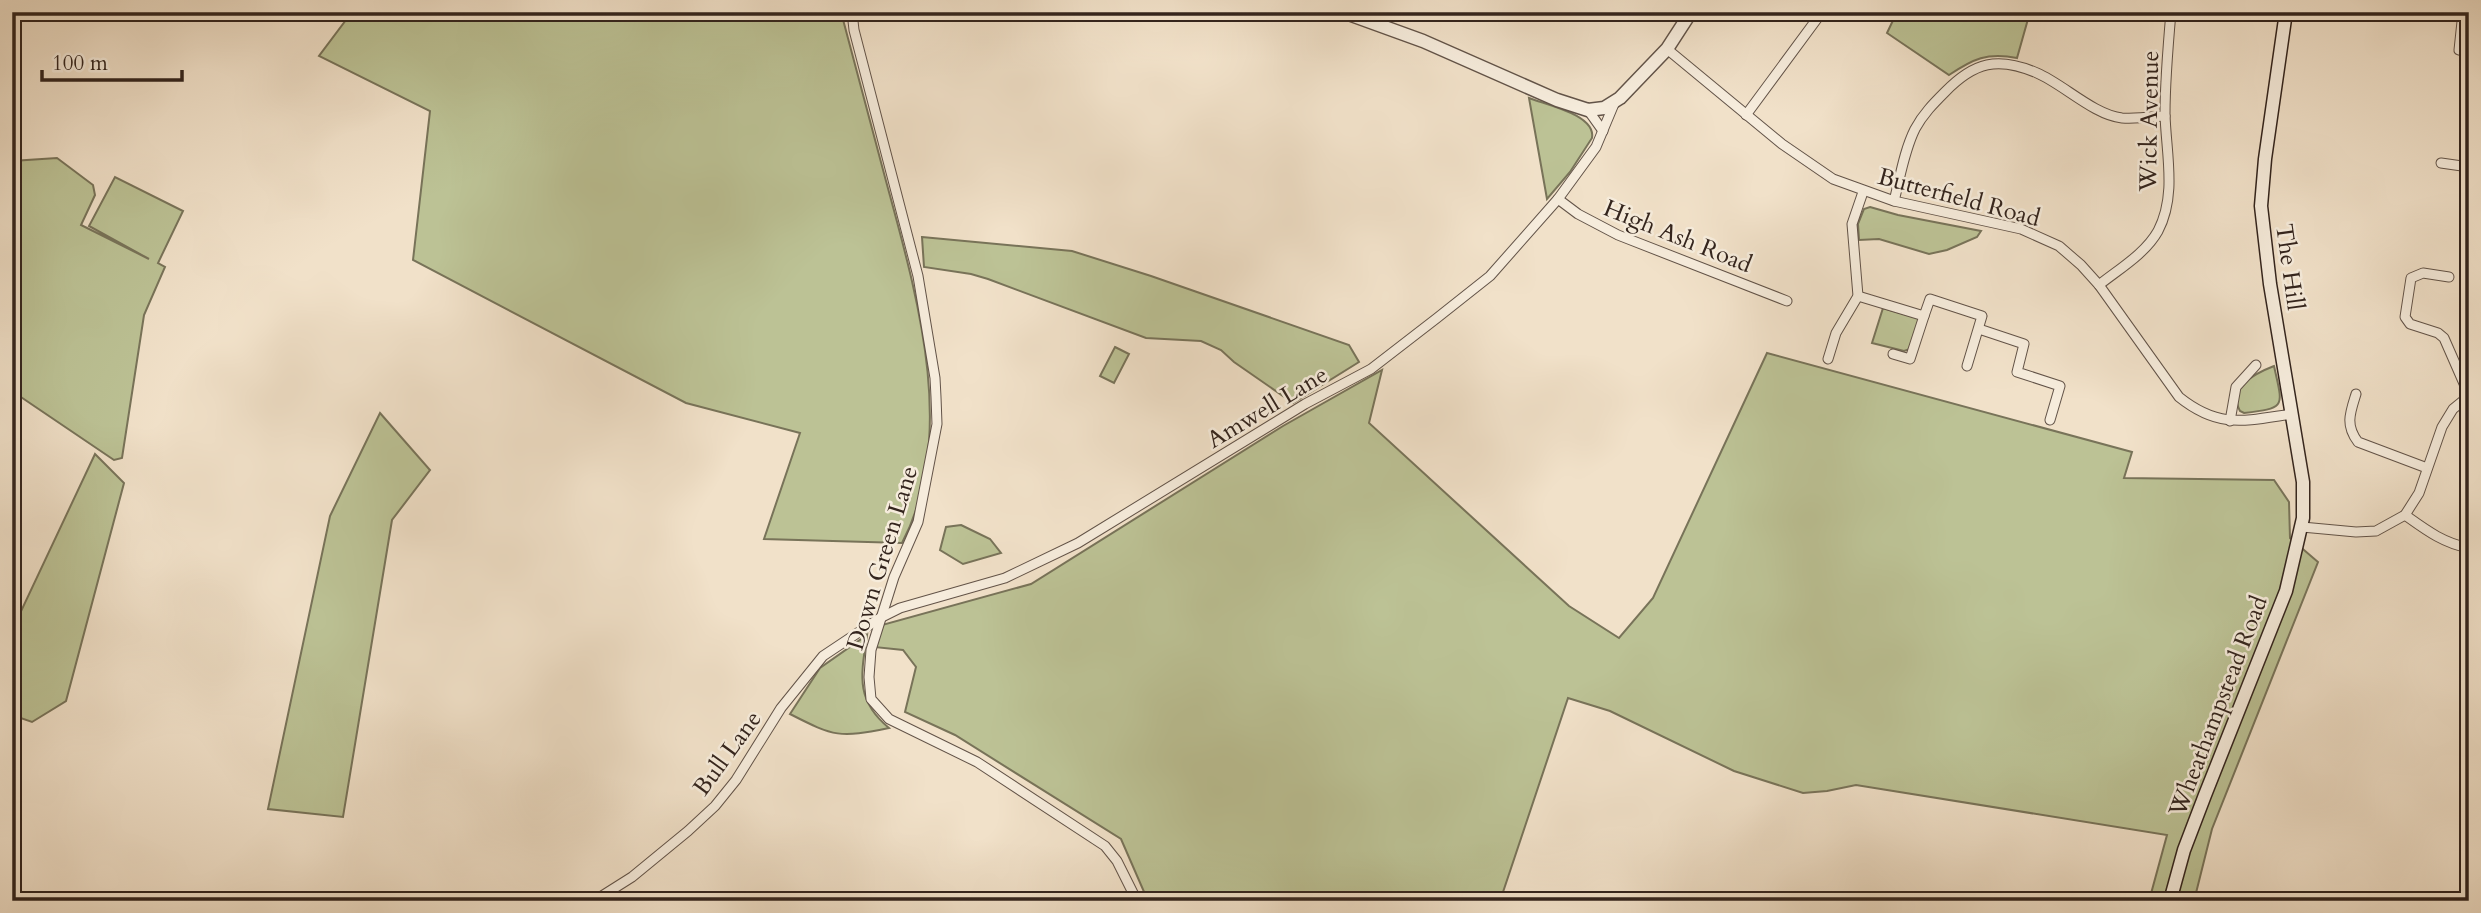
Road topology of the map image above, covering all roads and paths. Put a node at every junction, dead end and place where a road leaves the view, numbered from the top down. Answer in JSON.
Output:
{"nodes":[{"id":1,"x":24,"y":12,"type":"edge"},
{"id":2,"x":852,"y":12,"type":"edge"},
{"id":3,"x":1343,"y":12,"type":"edge"},
{"id":4,"x":1691,"y":12,"type":"edge"},
{"id":5,"x":1822,"y":12,"type":"edge"},
{"id":6,"x":2171,"y":12,"type":"edge"},
{"id":7,"x":2286,"y":12,"type":"edge"},
{"id":8,"x":2463,"y":12,"type":"edge"},
{"id":9,"x":12,"y":22,"type":"edge"},
{"id":10,"x":1667,"y":49,"type":"junction"},
{"id":11,"x":2469,"y":53,"type":"edge"},
{"id":12,"x":1614,"y":104,"type":"junction"},
{"id":13,"x":1588,"y":110,"type":"junction"},
{"id":14,"x":1746,"y":115,"type":"junction"},
{"id":15,"x":2165,"y":116,"type":"junction"},
{"id":16,"x":1603,"y":131,"type":"junction"},
{"id":17,"x":2441,"y":163,"type":"dead end"},
{"id":18,"x":2469,"y":167,"type":"edge"},
{"id":19,"x":1863,"y":192,"type":"junction"},
{"id":20,"x":1558,"y":200,"type":"junction"},
{"id":21,"x":1894,"y":201,"type":"junction"},
{"id":22,"x":2449,"y":277,"type":"dead end"},
{"id":23,"x":2099,"y":285,"type":"junction"},
{"id":24,"x":1858,"y":296,"type":"junction"},
{"id":25,"x":1787,"y":301,"type":"dead end"},
{"id":26,"x":1924,"y":316,"type":"junction"},
{"id":27,"x":1979,"y":329,"type":"junction"},
{"id":28,"x":1893,"y":354,"type":"dead end"},
{"id":29,"x":1828,"y":359,"type":"dead end"},
{"id":30,"x":2256,"y":365,"type":"dead end"},
{"id":31,"x":1967,"y":366,"type":"dead end"},
{"id":32,"x":2356,"y":394,"type":"dead end"},
{"id":33,"x":2469,"y":395,"type":"edge"},
{"id":34,"x":2292,"y":414,"type":"junction"},
{"id":35,"x":2050,"y":420,"type":"dead end"},
{"id":36,"x":2230,"y":421,"type":"junction"},
{"id":37,"x":2427,"y":468,"type":"junction"},
{"id":38,"x":2405,"y":515,"type":"junction"},
{"id":39,"x":2302,"y":527,"type":"junction"},
{"id":40,"x":2469,"y":548,"type":"edge"},
{"id":41,"x":880,"y":618,"type":"junction"},
{"id":42,"x":594,"y":901,"type":"edge"},
{"id":43,"x":1137,"y":901,"type":"edge"},
{"id":44,"x":2170,"y":901,"type":"edge"}],
"edges":[{"from":1,"to":9,"type":"street"},
{"from":2,"to":41,"type":"street","name":"Down Green Lane"},
{"from":3,"to":13,"type":"main road"},
{"from":4,"to":10,"type":"main road"},
{"from":5,"to":14,"type":"street"},
{"from":6,"to":15,"type":"street","name":"Wick Avenue"},
{"from":7,"to":34,"type":"main road","name":"The Hill"},
{"from":8,"to":11,"type":"street"},
{"from":10,"to":12,"type":"main road"},
{"from":10,"to":14,"type":"street","name":"Butterfield Road"},
{"from":12,"to":13,"type":"main road"},
{"from":12,"to":16,"type":"street","name":"Amwell Lane"},
{"from":13,"to":16,"type":"street"},
{"from":14,"to":19,"type":"street","name":"Butterfield Road"},
{"from":15,"to":21,"type":"street"},
{"from":15,"to":23,"type":"street","name":"Wick Avenue"},
{"from":16,"to":20,"type":"street","name":"Amwell Lane"},
{"from":17,"to":18,"type":"street"},
{"from":19,"to":21,"type":"street","name":"Butterfield Road"},
{"from":19,"to":24,"type":"street"},
{"from":20,"to":25,"type":"street","name":"High Ash Road"},
{"from":20,"to":41,"type":"street","name":"Amwell Lane"},
{"from":21,"to":23,"type":"street","name":"Butterfield Road"},
{"from":22,"to":33,"type":"street"},
{"from":23,"to":36,"type":"street","name":"Butterfield Road"},
{"from":24,"to":26,"type":"street"},
{"from":24,"to":29,"type":"street"},
{"from":26,"to":27,"type":"street"},
{"from":26,"to":28,"type":"street"},
{"from":27,"to":31,"type":"street"},
{"from":27,"to":35,"type":"street"},
{"from":30,"to":36,"type":"street"},
{"from":32,"to":37,"type":"street"},
{"from":33,"to":37,"type":"street"},
{"from":34,"to":36,"type":"street","name":"Butterfield Road"},
{"from":34,"to":39,"type":"main road","name":"The Hill"},
{"from":37,"to":38,"type":"street"},
{"from":38,"to":39,"type":"street"},
{"from":38,"to":40,"type":"street"},
{"from":39,"to":44,"type":"main road","name":"Wheathampstead Road"},
{"from":41,"to":42,"type":"street","name":"Bull Lane"},
{"from":41,"to":43,"type":"street","name":"Down Green Lane"}]}
